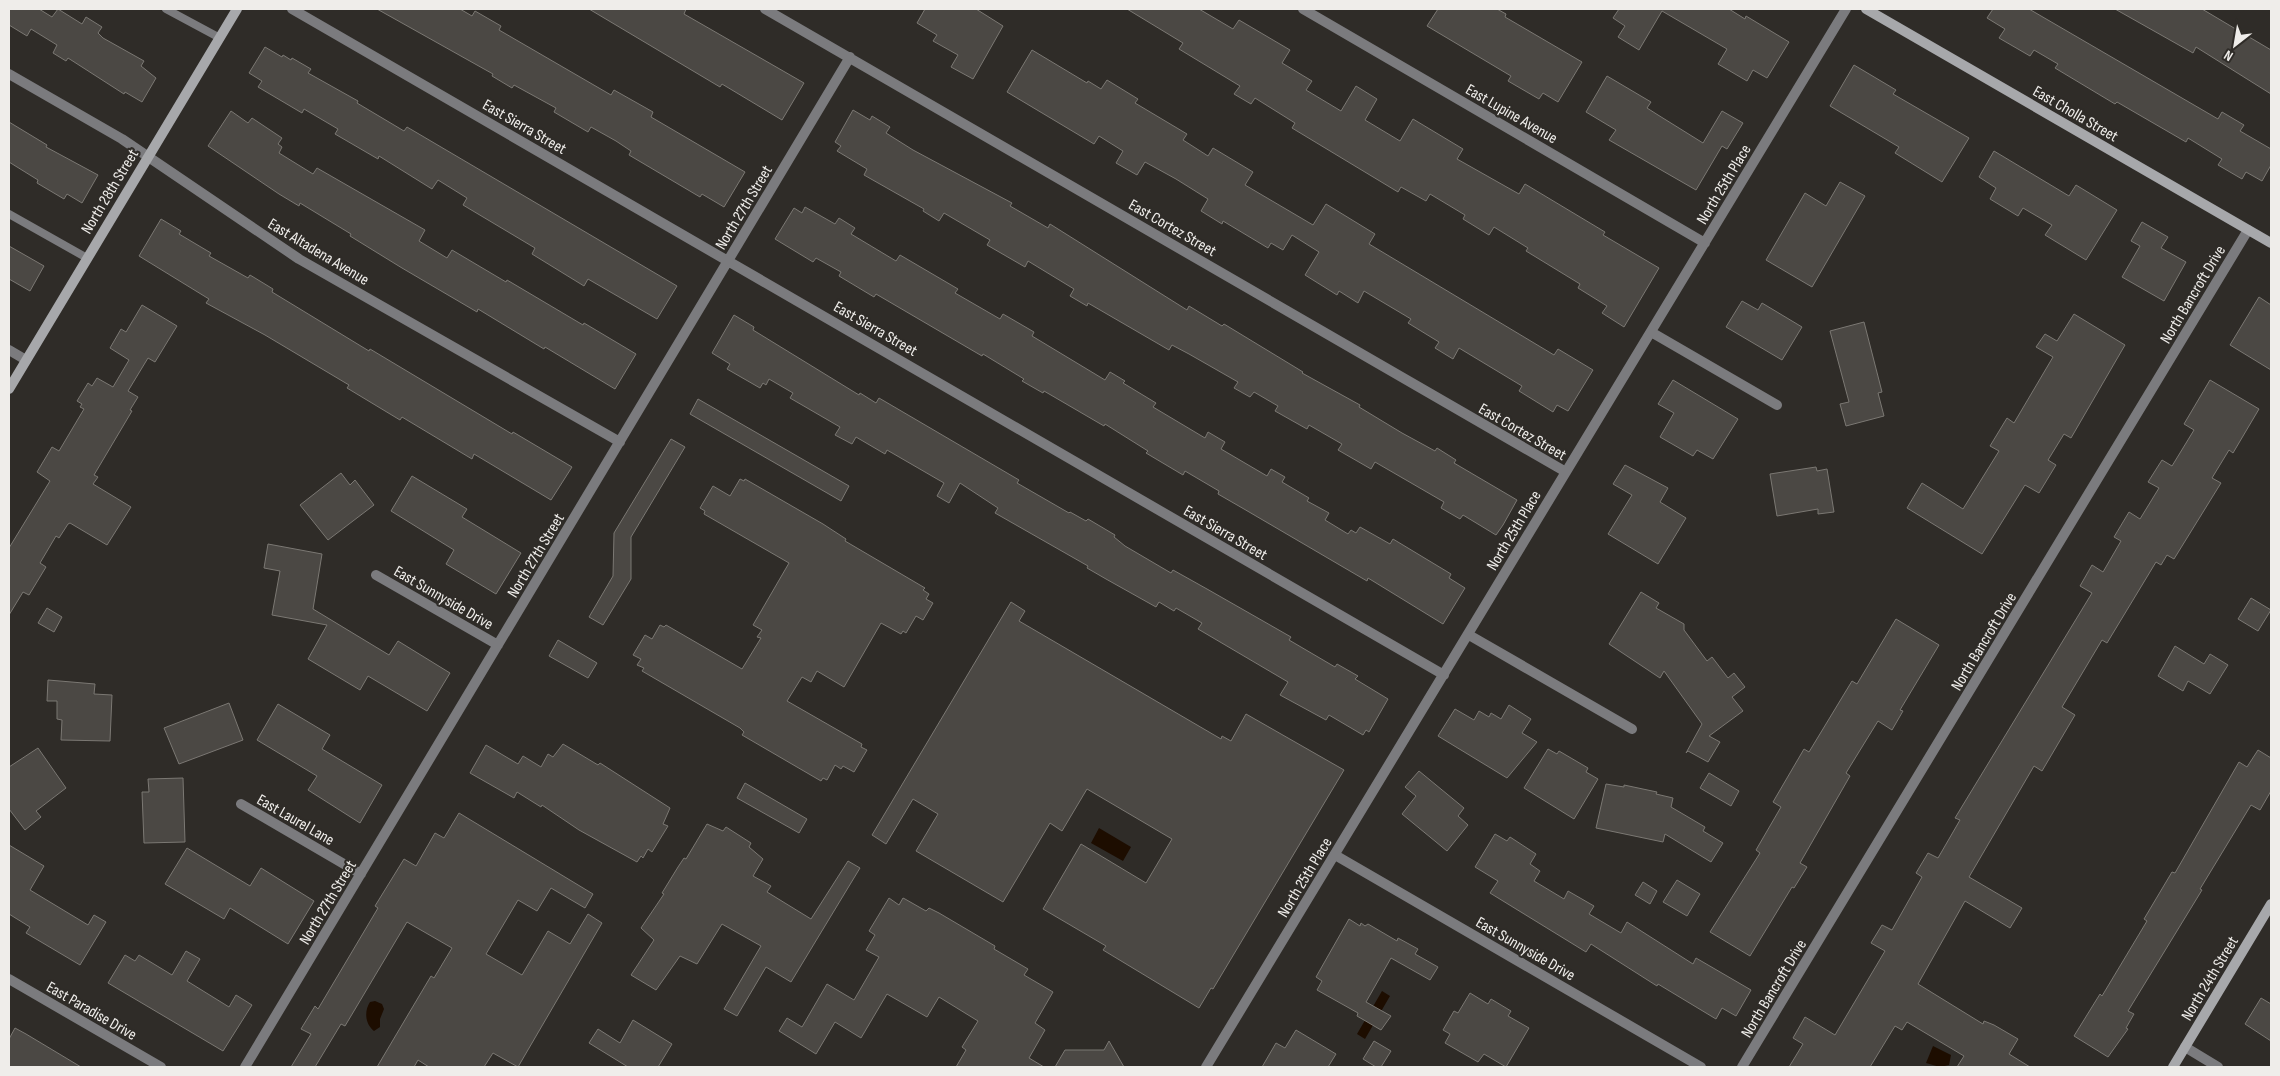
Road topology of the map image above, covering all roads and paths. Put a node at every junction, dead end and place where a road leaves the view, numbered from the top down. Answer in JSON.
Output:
{"nodes":[{"id":1,"x":166,"y":9,"type":"edge"},
{"id":2,"x":237,"y":9,"type":"edge"},
{"id":3,"x":292,"y":9,"type":"edge"},
{"id":4,"x":766,"y":9,"type":"edge"},
{"id":5,"x":1303,"y":9,"type":"edge"},
{"id":6,"x":1846,"y":9,"type":"edge"},
{"id":7,"x":1866,"y":9,"type":"edge"},
{"id":8,"x":220,"y":38,"type":"junction"},
{"id":9,"x":850,"y":57,"type":"junction"},
{"id":10,"x":9,"y":74,"type":"edge"},
{"id":11,"x":147,"y":156,"type":"junction"},
{"id":12,"x":9,"y":214,"type":"edge"},
{"id":13,"x":2248,"y":230,"type":"junction"},
{"id":14,"x":1705,"y":243,"type":"junction"},
{"id":15,"x":2271,"y":243,"type":"edge"},
{"id":16,"x":87,"y":258,"type":"junction"},
{"id":17,"x":728,"y":260,"type":"junction"},
{"id":18,"x":1651,"y":332,"type":"junction"},
{"id":19,"x":9,"y":350,"type":"edge"},
{"id":20,"x":26,"y":360,"type":"junction"},
{"id":21,"x":9,"y":389,"type":"edge"},
{"id":22,"x":1777,"y":405,"type":"dead end"},
{"id":23,"x":620,"y":442,"type":"junction"},
{"id":24,"x":1566,"y":472,"type":"junction"},
{"id":25,"x":376,"y":575,"type":"dead end"},
{"id":26,"x":1469,"y":635,"type":"junction"},
{"id":27,"x":498,"y":645,"type":"junction"},
{"id":28,"x":1444,"y":676,"type":"junction"},
{"id":29,"x":1632,"y":729,"type":"dead end"},
{"id":30,"x":241,"y":804,"type":"dead end"},
{"id":31,"x":1335,"y":855,"type":"junction"},
{"id":32,"x":361,"y":874,"type":"junction"},
{"id":33,"x":2271,"y":904,"type":"edge"},
{"id":34,"x":9,"y":979,"type":"edge"},
{"id":35,"x":2185,"y":1047,"type":"junction"},
{"id":36,"x":161,"y":1067,"type":"edge"},
{"id":37,"x":245,"y":1067,"type":"edge"},
{"id":38,"x":1206,"y":1067,"type":"edge"},
{"id":39,"x":1701,"y":1067,"type":"edge"},
{"id":40,"x":1742,"y":1067,"type":"edge"},
{"id":41,"x":2172,"y":1067,"type":"edge"},
{"id":42,"x":2218,"y":1067,"type":"edge"}],
"edges":[{"from":1,"to":8,"type":"lane"},
{"from":2,"to":8,"type":"street","name":"North 28th Street"},
{"from":3,"to":17,"type":"street","name":"East Sierra Street"},
{"from":4,"to":9,"type":"street","name":"East Cortez Street"},
{"from":5,"to":14,"type":"street","name":"East Lupine Avenue"},
{"from":6,"to":14,"type":"street","name":"North 25th Place"},
{"from":7,"to":13,"type":"street","name":"East Cholla Street"},
{"from":8,"to":11,"type":"street","name":"North 28th Street"},
{"from":9,"to":17,"type":"street","name":"North 27th Street"},
{"from":9,"to":24,"type":"street","name":"East Cortez Street"},
{"from":10,"to":11,"type":"street","name":"East Altadena Avenue"},
{"from":11,"to":16,"type":"street","name":"North 28th Street"},
{"from":11,"to":23,"type":"street","name":"East Altadena Avenue"},
{"from":12,"to":16,"type":"lane"},
{"from":13,"to":15,"type":"street","name":"East Cholla Street"},
{"from":13,"to":40,"type":"street","name":"North Bancroft Drive"},
{"from":14,"to":18,"type":"street","name":"North 25th Place"},
{"from":16,"to":20,"type":"street","name":"North 28th Street"},
{"from":17,"to":23,"type":"street","name":"North 27th Street"},
{"from":17,"to":28,"type":"street","name":"East Sierra Street"},
{"from":18,"to":22,"type":"street"},
{"from":18,"to":24,"type":"street","name":"North 25th Place"},
{"from":19,"to":20,"type":"street"},
{"from":20,"to":21,"type":"street","name":"North 28th Street"},
{"from":23,"to":27,"type":"street","name":"North 27th Street"},
{"from":24,"to":26,"type":"street","name":"North 25th Place"},
{"from":25,"to":27,"type":"street","name":"East Sunnyside Drive"},
{"from":26,"to":28,"type":"street","name":"North 25th Place"},
{"from":26,"to":29,"type":"street"},
{"from":27,"to":32,"type":"street","name":"North 27th Street"},
{"from":28,"to":31,"type":"street","name":"North 25th Place"},
{"from":30,"to":32,"type":"street","name":"East Laurel Lane"},
{"from":31,"to":38,"type":"street","name":"North 25th Place"},
{"from":31,"to":39,"type":"street","name":"East Sunnyside Drive"},
{"from":32,"to":37,"type":"street","name":"North 27th Street"},
{"from":33,"to":35,"type":"street","name":"North 24th Street"},
{"from":34,"to":36,"type":"street","name":"East Paradise Drive"},
{"from":35,"to":41,"type":"street","name":"North 24th Street"},
{"from":35,"to":42,"type":"street"}]}
